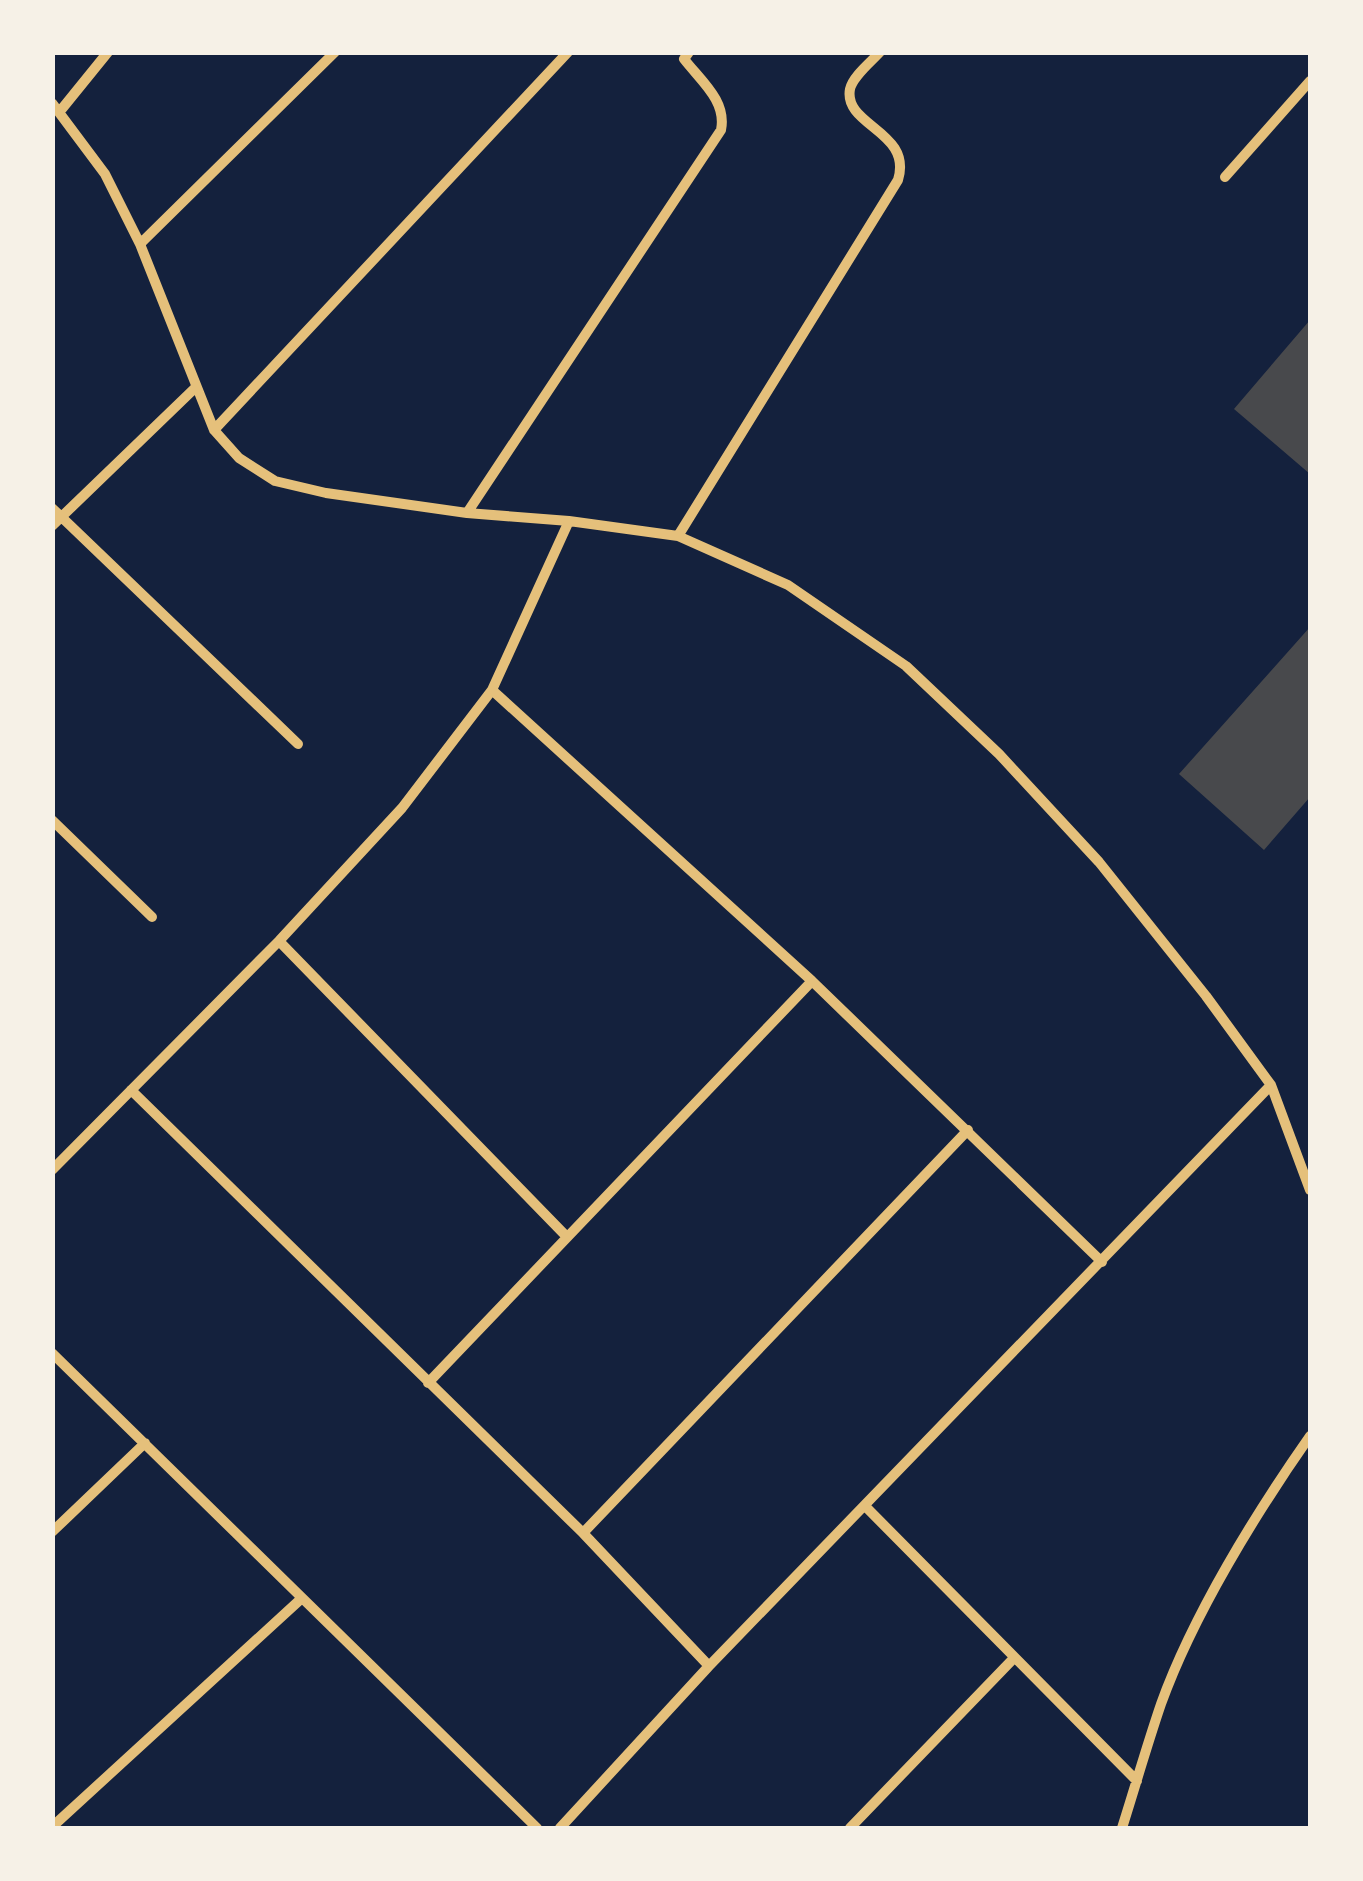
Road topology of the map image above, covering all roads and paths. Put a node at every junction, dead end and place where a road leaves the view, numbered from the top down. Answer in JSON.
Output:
{"nodes":[{"id":1,"x":108,"y":52,"type":"edge"},
{"id":2,"x":335,"y":52,"type":"edge"},
{"id":3,"x":568,"y":52,"type":"edge"},
{"id":4,"x":880,"y":52,"type":"edge"},
{"id":5,"x":684,"y":55,"type":"edge"},
{"id":6,"x":1310,"y":81,"type":"edge"},
{"id":7,"x":56,"y":107,"type":"edge"},
{"id":8,"x":1225,"y":177,"type":"dead end"},
{"id":9,"x":140,"y":244,"type":"junction"},
{"id":10,"x":194,"y":388,"type":"junction"},
{"id":11,"x":214,"y":430,"type":"junction"},
{"id":12,"x":52,"y":508,"type":"edge"},
{"id":13,"x":468,"y":513,"type":"junction"},
{"id":14,"x":57,"y":522,"type":"edge"},
{"id":15,"x":569,"y":522,"type":"junction"},
{"id":16,"x":678,"y":536,"type":"junction"},
{"id":17,"x":492,"y":690,"type":"junction"},
{"id":18,"x":298,"y":744,"type":"dead end"},
{"id":19,"x":52,"y":820,"type":"edge"},
{"id":20,"x":152,"y":917,"type":"dead end"},
{"id":21,"x":279,"y":941,"type":"junction"},
{"id":22,"x":812,"y":981,"type":"junction"},
{"id":23,"x":1271,"y":1085,"type":"junction"},
{"id":24,"x":131,"y":1090,"type":"junction"},
{"id":25,"x":968,"y":1130,"type":"junction"},
{"id":26,"x":52,"y":1170,"type":"edge"},
{"id":27,"x":1310,"y":1190,"type":"edge"},
{"id":28,"x":567,"y":1237,"type":"junction"},
{"id":29,"x":1102,"y":1262,"type":"junction"},
{"id":30,"x":52,"y":1353,"type":"edge"},
{"id":31,"x":428,"y":1383,"type":"junction"},
{"id":32,"x":1310,"y":1436,"type":"edge"},
{"id":33,"x":146,"y":1443,"type":"junction"},
{"id":34,"x":866,"y":1506,"type":"junction"},
{"id":35,"x":52,"y":1532,"type":"edge"},
{"id":36,"x":583,"y":1533,"type":"junction"},
{"id":37,"x":302,"y":1598,"type":"junction"},
{"id":38,"x":1014,"y":1658,"type":"junction"},
{"id":39,"x":710,"y":1666,"type":"junction"},
{"id":40,"x":1137,"y":1780,"type":"junction"},
{"id":41,"x":52,"y":1827,"type":"edge"},
{"id":42,"x":537,"y":1828,"type":"edge"},
{"id":43,"x":560,"y":1828,"type":"edge"},
{"id":44,"x":850,"y":1828,"type":"edge"},
{"id":45,"x":1122,"y":1828,"type":"edge"}],
"edges":[{"from":1,"to":7,"type":"street"},
{"from":2,"to":9,"type":"street"},
{"from":3,"to":11,"type":"street"},
{"from":4,"to":16,"type":"street"},
{"from":5,"to":13,"type":"street"},
{"from":6,"to":8,"type":"street"},
{"from":7,"to":9,"type":"street"},
{"from":9,"to":10,"type":"street"},
{"from":10,"to":11,"type":"street"},
{"from":10,"to":14,"type":"street"},
{"from":11,"to":13,"type":"street"},
{"from":12,"to":14,"type":"street"},
{"from":13,"to":15,"type":"street"},
{"from":14,"to":18,"type":"street"},
{"from":15,"to":16,"type":"street"},
{"from":15,"to":17,"type":"street"},
{"from":16,"to":23,"type":"street"},
{"from":17,"to":21,"type":"street"},
{"from":17,"to":22,"type":"street"},
{"from":19,"to":20,"type":"street"},
{"from":21,"to":24,"type":"street"},
{"from":21,"to":28,"type":"street"},
{"from":22,"to":25,"type":"street"},
{"from":22,"to":28,"type":"street"},
{"from":23,"to":27,"type":"street"},
{"from":23,"to":29,"type":"street"},
{"from":24,"to":26,"type":"street"},
{"from":24,"to":31,"type":"street"},
{"from":25,"to":29,"type":"street"},
{"from":25,"to":36,"type":"street"},
{"from":28,"to":31,"type":"street"},
{"from":29,"to":34,"type":"street"},
{"from":30,"to":33,"type":"street"},
{"from":31,"to":36,"type":"street"},
{"from":32,"to":40,"type":"street"},
{"from":33,"to":35,"type":"street"},
{"from":33,"to":37,"type":"street"},
{"from":34,"to":38,"type":"street"},
{"from":34,"to":39,"type":"street"},
{"from":36,"to":39,"type":"street"},
{"from":37,"to":41,"type":"street"},
{"from":37,"to":42,"type":"street"},
{"from":38,"to":40,"type":"street"},
{"from":38,"to":44,"type":"street"},
{"from":39,"to":43,"type":"street"},
{"from":40,"to":45,"type":"street"}]}
